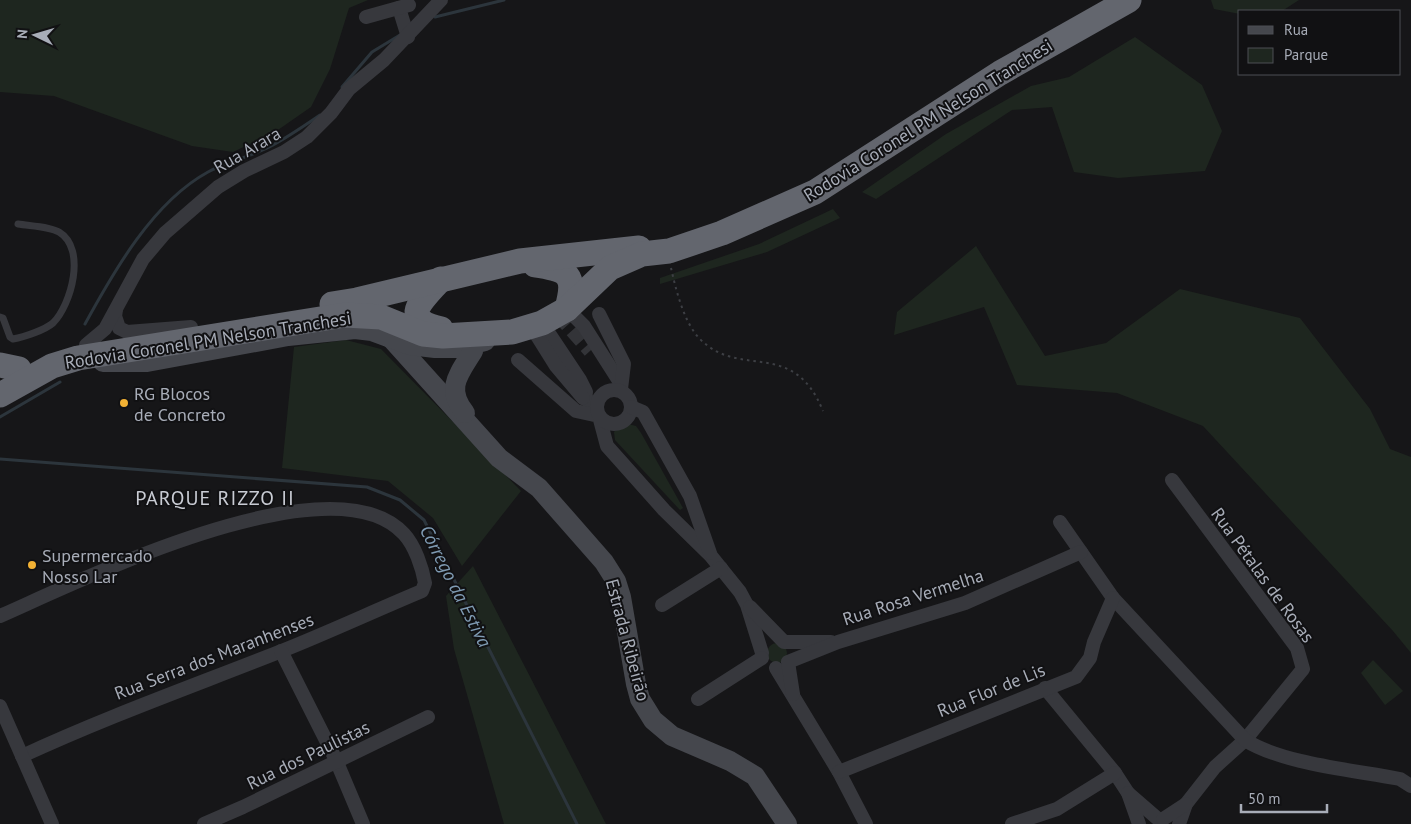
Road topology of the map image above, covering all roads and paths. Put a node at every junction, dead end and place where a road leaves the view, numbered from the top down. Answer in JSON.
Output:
{"nodes":[{"id":1,"x":442,"y":0,"type":"edge"},
{"id":2,"x":1129,"y":0,"type":"edge"},
{"id":3,"x":366,"y":17,"type":"dead end"},
{"id":4,"x":408,"y":37,"type":"junction"},
{"id":5,"x":18,"y":224,"type":"dead end"},
{"id":6,"x":722,"y":233,"type":"junction"},
{"id":7,"x":669,"y":251,"type":"junction"},
{"id":8,"x":518,"y":263,"type":"junction"},
{"id":9,"x":441,"y":279,"type":"junction"},
{"id":10,"x":116,"y":309,"type":"junction"},
{"id":11,"x":568,"y":309,"type":"junction"},
{"id":12,"x":599,"y":314,"type":"dead end"},
{"id":13,"x":0,"y":317,"type":"edge"},
{"id":14,"x":191,"y":326,"type":"junction"},
{"id":15,"x":522,"y":329,"type":"junction"},
{"id":16,"x":390,"y":337,"type":"junction"},
{"id":17,"x":474,"y":342,"type":"junction"},
{"id":18,"x":410,"y":345,"type":"junction"},
{"id":19,"x":590,"y":351,"type":"tunnel mouth"},
{"id":20,"x":82,"y":352,"type":"junction"},
{"id":21,"x":518,"y":360,"type":"dead end"},
{"id":22,"x":6,"y":371,"type":"edge"},
{"id":23,"x":621,"y":390,"type":"junction"},
{"id":24,"x":0,"y":395,"type":"edge"},
{"id":25,"x":594,"y":407,"type":"junction"},
{"id":26,"x":630,"y":407,"type":"junction"},
{"id":27,"x":823,"y":411,"type":"dead end"},
{"id":28,"x":499,"y":458,"type":"junction"},
{"id":29,"x":1172,"y":480,"type":"dead end"},
{"id":30,"x":1060,"y":522,"type":"dead end"},
{"id":31,"x":1081,"y":552,"type":"junction"},
{"id":32,"x":711,"y":556,"type":"junction"},
{"id":33,"x":721,"y":568,"type":"junction"},
{"id":34,"x":1113,"y":598,"type":"junction"},
{"id":35,"x":747,"y":604,"type":"junction"},
{"id":36,"x":662,"y":605,"type":"dead end"},
{"id":37,"x":0,"y":616,"type":"edge"},
{"id":38,"x":784,"y":642,"type":"junction"},
{"id":39,"x":838,"y":642,"type":"junction"},
{"id":40,"x":281,"y":651,"type":"junction"},
{"id":41,"x":762,"y":655,"type":"junction"},
{"id":42,"x":782,"y":665,"type":"junction"},
{"id":43,"x":1045,"y":688,"type":"junction"},
{"id":44,"x":698,"y":699,"type":"dead end"},
{"id":45,"x":0,"y":706,"type":"edge"},
{"id":46,"x":428,"y":717,"type":"dead end"},
{"id":47,"x":0,"y":726,"type":"edge"},
{"id":48,"x":1245,"y":740,"type":"junction"},
{"id":49,"x":22,"y":756,"type":"junction"},
{"id":50,"x":336,"y":760,"type":"junction"},
{"id":51,"x":838,"y":772,"type":"junction"},
{"id":52,"x":1115,"y":773,"type":"junction"},
{"id":53,"x":1411,"y":786,"type":"edge"},
{"id":54,"x":1128,"y":793,"type":"junction"},
{"id":55,"x":1186,"y":804,"type":"junction"},
{"id":56,"x":1160,"y":822,"type":"edge"},
{"id":57,"x":1021,"y":823,"type":"edge"},
{"id":58,"x":42,"y":824,"type":"edge"},
{"id":59,"x":52,"y":824,"type":"edge"},
{"id":60,"x":204,"y":824,"type":"edge"},
{"id":61,"x":363,"y":824,"type":"edge"},
{"id":62,"x":788,"y":824,"type":"edge"},
{"id":63,"x":866,"y":824,"type":"edge"},
{"id":64,"x":1139,"y":824,"type":"edge"},
{"id":65,"x":1178,"y":824,"type":"edge"}],
"edges":[{"from":1,"to":4,"type":"street","name":"Rua Arara"},
{"from":2,"to":6,"type":"highway","name":"Rodovia Coronel PM Nelson Tranchesi"},
{"from":3,"to":4,"type":"street"},
{"from":4,"to":10,"type":"street","name":"Rua Arara"},
{"from":5,"to":13,"type":"lane"},
{"from":6,"to":7,"type":"highway","name":"Rodovia Coronel PM Nelson Tranchesi"},
{"from":6,"to":8,"type":"highway","name":"Rodovia Coronel PM Nelson Tranchesi"},
{"from":7,"to":11,"type":"highway","name":"Rodovia Coronel PM Nelson Tranchesi"},
{"from":7,"to":27,"type":"path"},
{"from":8,"to":9,"type":"highway","name":"Rodovia Coronel PM Nelson Tranchesi"},
{"from":8,"to":11,"type":"highway"},
{"from":9,"to":14,"type":"highway","name":"Rodovia Coronel PM Nelson Tranchesi"},
{"from":9,"to":17,"type":"highway"},
{"from":10,"to":14,"type":"street","name":"Rodovia Coronel PM Nelson Tranchesi"},
{"from":10,"to":20,"type":"street","name":"Rua Arara"},
{"from":11,"to":15,"type":"highway","name":"Rodovia Coronel PM Nelson Tranchesi"},
{"from":11,"to":23,"type":"street"},
{"from":12,"to":23,"type":"street"},
{"from":14,"to":20,"type":"highway","name":"Rodovia Coronel PM Nelson Tranchesi"},
{"from":15,"to":17,"type":"highway","name":"Rodovia Coronel PM Nelson Tranchesi"},
{"from":15,"to":18,"type":"street"},
{"from":15,"to":25,"type":"street"},
{"from":16,"to":18,"type":"street"},
{"from":16,"to":20,"type":"street"},
{"from":16,"to":28,"type":"street","name":"Estrada Ribeirão"},
{"from":17,"to":18,"type":"street"},
{"from":17,"to":20,"type":"highway","name":"Rodovia Coronel PM Nelson Tranchesi"},
{"from":17,"to":28,"type":"street","name":"Estrada Ribeirão"},
{"from":19,"to":23,"type":"street"},
{"from":20,"to":22,"type":"highway","name":"Rodovia Coronel PM Nelson Tranchesi"},
{"from":20,"to":24,"type":"highway","name":"Rodovia Coronel PM Nelson Tranchesi"},
{"from":21,"to":25,"type":"street"},
{"from":25,"to":26,"type":"street"},
{"from":25,"to":26,"type":"street"},
{"from":25,"to":32,"type":"street"},
{"from":26,"to":32,"type":"street"},
{"from":28,"to":62,"type":"street","name":"Estrada Ribeirão"},
{"from":29,"to":48,"type":"street","name":"Rua Pétalas de Rosas"},
{"from":30,"to":31,"type":"street"},
{"from":31,"to":34,"type":"street"},
{"from":31,"to":39,"type":"street","name":"Rua Rosa Vermelha"},
{"from":32,"to":33,"type":"street"},
{"from":33,"to":35,"type":"street"},
{"from":33,"to":36,"type":"street"},
{"from":34,"to":43,"type":"street","name":"Rua Flor de Lis"},
{"from":34,"to":48,"type":"street"},
{"from":35,"to":38,"type":"street"},
{"from":35,"to":41,"type":"street"},
{"from":37,"to":40,"type":"street","name":"Rua Serra dos Maranhenses"},
{"from":38,"to":39,"type":"street","name":"Rua Rosa Vermelha"},
{"from":38,"to":41,"type":"street"},
{"from":38,"to":42,"type":"street"},
{"from":39,"to":42,"type":"street","name":"Rua Rosa Vermelha"},
{"from":40,"to":49,"type":"street","name":"Rua Serra dos Maranhenses"},
{"from":40,"to":50,"type":"street"},
{"from":41,"to":42,"type":"street"},
{"from":41,"to":44,"type":"street"},
{"from":42,"to":51,"type":"street"},
{"from":43,"to":51,"type":"street","name":"Rua Flor de Lis"},
{"from":43,"to":52,"type":"street"},
{"from":45,"to":49,"type":"street"},
{"from":46,"to":50,"type":"street","name":"Rua dos Paulistas"},
{"from":47,"to":58,"type":"street"},
{"from":48,"to":53,"type":"street"},
{"from":48,"to":55,"type":"street","name":"Rua Pétalas de Rosas"},
{"from":49,"to":59,"type":"street"},
{"from":50,"to":60,"type":"street","name":"Rua dos Paulistas"},
{"from":50,"to":61,"type":"street"},
{"from":51,"to":63,"type":"street"},
{"from":52,"to":54,"type":"street"},
{"from":52,"to":57,"type":"street"},
{"from":54,"to":56,"type":"street"},
{"from":54,"to":64,"type":"street"},
{"from":55,"to":56,"type":"street","name":"Rua Pétalas de Rosas"},
{"from":55,"to":65,"type":"street","name":"Rua Pétalas de Rosas"}]}
